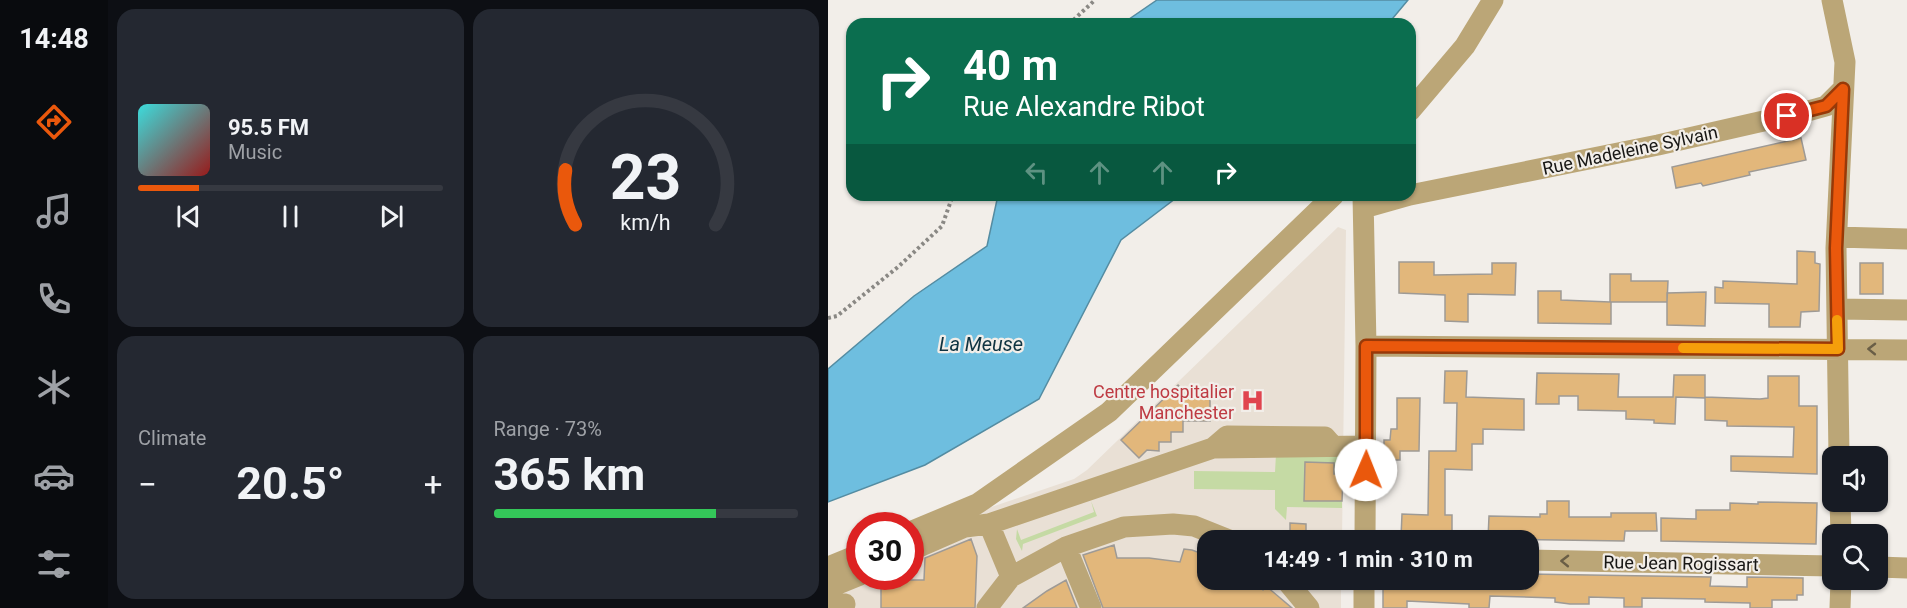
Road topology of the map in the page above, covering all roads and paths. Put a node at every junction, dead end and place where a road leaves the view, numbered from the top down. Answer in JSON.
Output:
{"nodes":[{"id":1,"x":1095,"y":0,"type":"edge"},
{"id":2,"x":1492,"y":0,"type":"edge"},
{"id":3,"x":1832,"y":0,"type":"edge"},
{"id":4,"x":1076,"y":18,"type":"edge"},
{"id":5,"x":1843,"y":89,"type":"junction"},
{"id":6,"x":1416,"y":104,"type":"edge"},
{"id":7,"x":1416,"y":194,"type":"edge"},
{"id":8,"x":952,"y":201,"type":"edge"},
{"id":9,"x":1328,"y":201,"type":"edge"},
{"id":10,"x":1363,"y":202,"type":"edge"},
{"id":11,"x":1837,"y":237,"type":"junction"},
{"id":12,"x":1907,"y":238,"type":"edge"},
{"id":13,"x":1837,"y":309,"type":"junction"},
{"id":14,"x":1907,"y":310,"type":"edge"},
{"id":15,"x":828,"y":318,"type":"edge"},
{"id":16,"x":1366,"y":346,"type":"junction"},
{"id":17,"x":1838,"y":349,"type":"junction"},
{"id":18,"x":1907,"y":350,"type":"edge"},
{"id":19,"x":1366,"y":446,"type":"junction"},
{"id":20,"x":1839,"y":446,"type":"edge"},
{"id":21,"x":989,"y":524,"type":"junction"},
{"id":22,"x":924,"y":526,"type":"edge"},
{"id":23,"x":1204,"y":530,"type":"edge"},
{"id":24,"x":1365,"y":530,"type":"edge"},
{"id":25,"x":924,"y":544,"type":"edge"},
{"id":26,"x":1066,"y":547,"type":"junction"},
{"id":27,"x":846,"y":560,"type":"edge"},
{"id":28,"x":1539,"y":560,"type":"edge"},
{"id":29,"x":1822,"y":566,"type":"edge"},
{"id":30,"x":828,"y":567,"type":"edge"},
{"id":31,"x":1888,"y":567,"type":"edge"},
{"id":32,"x":1907,"y":568,"type":"edge"},
{"id":33,"x":1011,"y":577,"type":"junction"},
{"id":34,"x":846,"y":581,"type":"edge"},
{"id":35,"x":828,"y":588,"type":"edge"},
{"id":36,"x":1294,"y":590,"type":"edge"},
{"id":37,"x":1364,"y":590,"type":"edge"},
{"id":38,"x":1840,"y":590,"type":"edge"},
{"id":39,"x":987,"y":608,"type":"edge"},
{"id":40,"x":1091,"y":608,"type":"edge"},
{"id":41,"x":1309,"y":608,"type":"edge"},
{"id":42,"x":1364,"y":608,"type":"edge"},
{"id":43,"x":1840,"y":608,"type":"edge"}],
"edges":[{"from":1,"to":4,"type":"path"},
{"from":2,"to":6,"type":"street"},
{"from":3,"to":5,"type":"street"},
{"from":5,"to":7,"type":"street","name":"Rue Madeleine Sylvain"},
{"from":5,"to":11,"type":"street"},
{"from":8,"to":15,"type":"path"},
{"from":9,"to":22,"type":"street"},
{"from":10,"to":16,"type":"street"},
{"from":11,"to":12,"type":"street"},
{"from":11,"to":13,"type":"street"},
{"from":13,"to":14,"type":"street"},
{"from":13,"to":17,"type":"street"},
{"from":16,"to":17,"type":"street"},
{"from":16,"to":19,"type":"street"},
{"from":18,"to":17,"type":"street","one_way":true},
{"from":17,"to":20,"type":"street"},
{"from":19,"to":21,"type":"street"},
{"from":19,"to":24,"type":"street"},
{"from":21,"to":25,"type":"street"},
{"from":21,"to":33,"type":"street"},
{"from":23,"to":26,"type":"street"},
{"from":26,"to":33,"type":"street"},
{"from":26,"to":40,"type":"street"},
{"from":27,"to":30,"type":"street"},
{"from":29,"to":28,"type":"street","name":"Rue Jean Rogissart","one_way":true},
{"from":31,"to":32,"type":"street"},
{"from":33,"to":39,"type":"street"},
{"from":34,"to":35,"type":"street"},
{"from":36,"to":41,"type":"street"},
{"from":37,"to":42,"type":"street"},
{"from":38,"to":43,"type":"street"}]}
